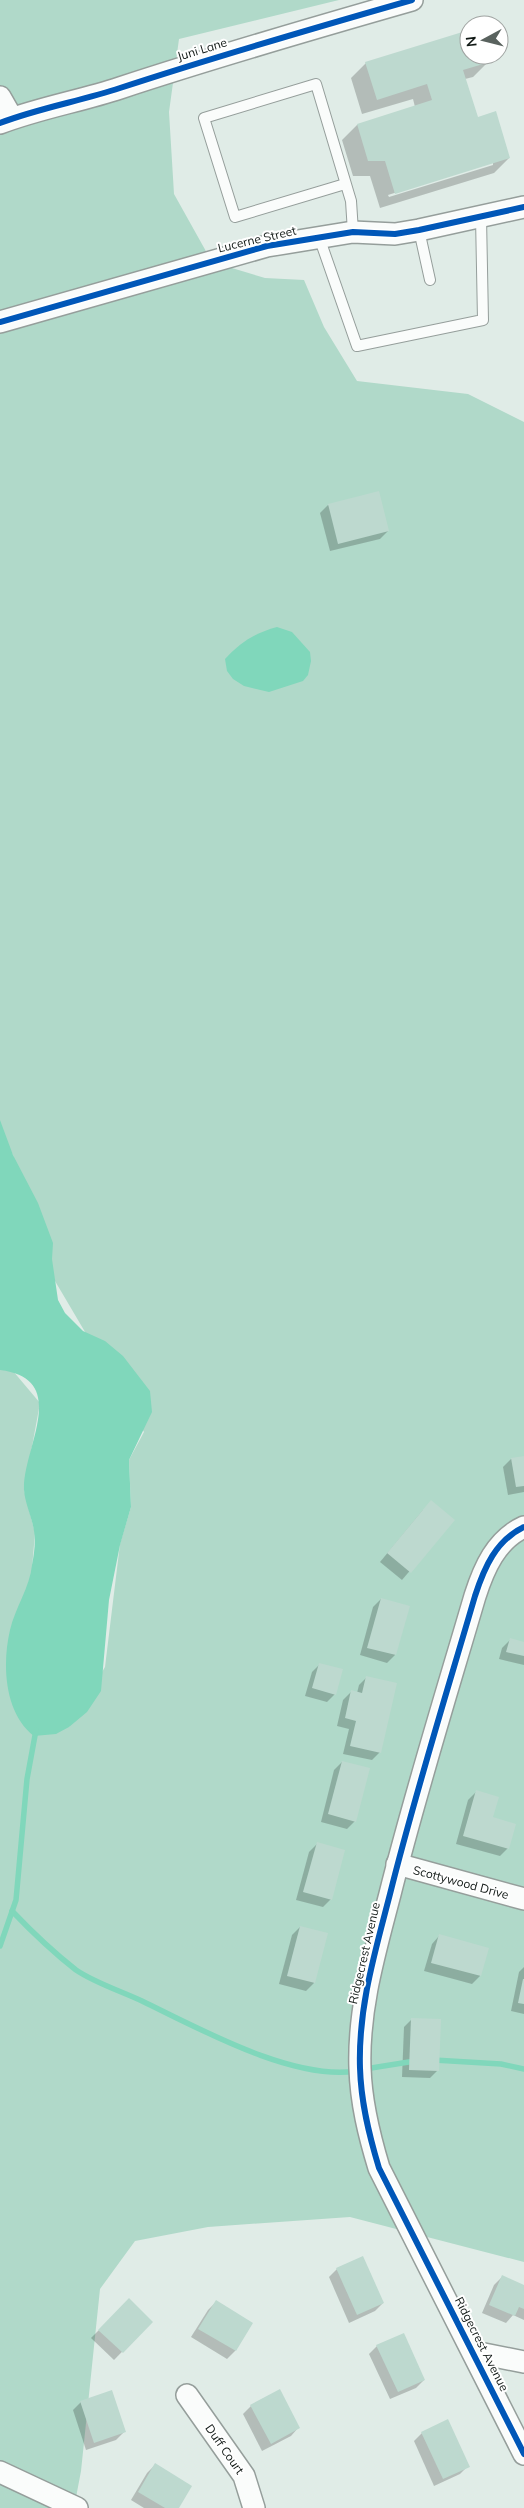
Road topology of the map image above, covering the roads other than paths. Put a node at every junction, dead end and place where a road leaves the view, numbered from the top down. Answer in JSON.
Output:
{"nodes":[{"id":1,"x":412,"y":0,"type":"edge"},
{"id":2,"x":0,"y":98,"type":"edge"},
{"id":3,"x":6,"y":121,"type":"edge"},
{"id":4,"x":345,"y":184,"type":"junction"},
{"id":5,"x":524,"y":207,"type":"edge"},
{"id":6,"x":480,"y":217,"type":"junction"},
{"id":7,"x":419,"y":230,"type":"junction"},
{"id":8,"x":353,"y":232,"type":"junction"},
{"id":9,"x":320,"y":237,"type":"junction"},
{"id":10,"x":430,"y":280,"type":"dead end"},
{"id":11,"x":0,"y":322,"type":"edge"},
{"id":12,"x":518,"y":1530,"type":"edge"},
{"id":13,"x":397,"y":1864,"type":"junction"},
{"id":14,"x":524,"y":1899,"type":"edge"},
{"id":15,"x":474,"y":2352,"type":"junction"},
{"id":16,"x":524,"y":2362,"type":"edge"},
{"id":17,"x":187,"y":2394,"type":"dead end"},
{"id":18,"x":524,"y":2454,"type":"edge"},
{"id":19,"x":0,"y":2472,"type":"edge"},
{"id":20,"x":77,"y":2508,"type":"edge"},
{"id":21,"x":254,"y":2508,"type":"edge"}],
"edges":[{"from":1,"to":3,"type":"street","name":"Juni Lane"},
{"from":2,"to":3,"type":"street","name":"Juni Lane"},
{"from":4,"to":4,"type":"lane"},
{"from":4,"to":8,"type":"lane"},
{"from":5,"to":6,"type":"street","name":"Lucerne Street"},
{"from":6,"to":7,"type":"street","name":"Lucerne Street"},
{"from":6,"to":9,"type":"lane"},
{"from":7,"to":8,"type":"street","name":"Lucerne Street"},
{"from":7,"to":10,"type":"lane"},
{"from":8,"to":9,"type":"street","name":"Lucerne Street"},
{"from":9,"to":11,"type":"street","name":"Lucerne Street"},
{"from":12,"to":13,"type":"street","name":"Ridgecrest Avenue"},
{"from":13,"to":14,"type":"street","name":"Scottywood Drive"},
{"from":13,"to":15,"type":"street","name":"Ridgecrest Avenue"},
{"from":15,"to":16,"type":"street"},
{"from":15,"to":18,"type":"street","name":"Ridgecrest Avenue"},
{"from":17,"to":21,"type":"street","name":"Duff Court"},
{"from":19,"to":20,"type":"street"}]}
